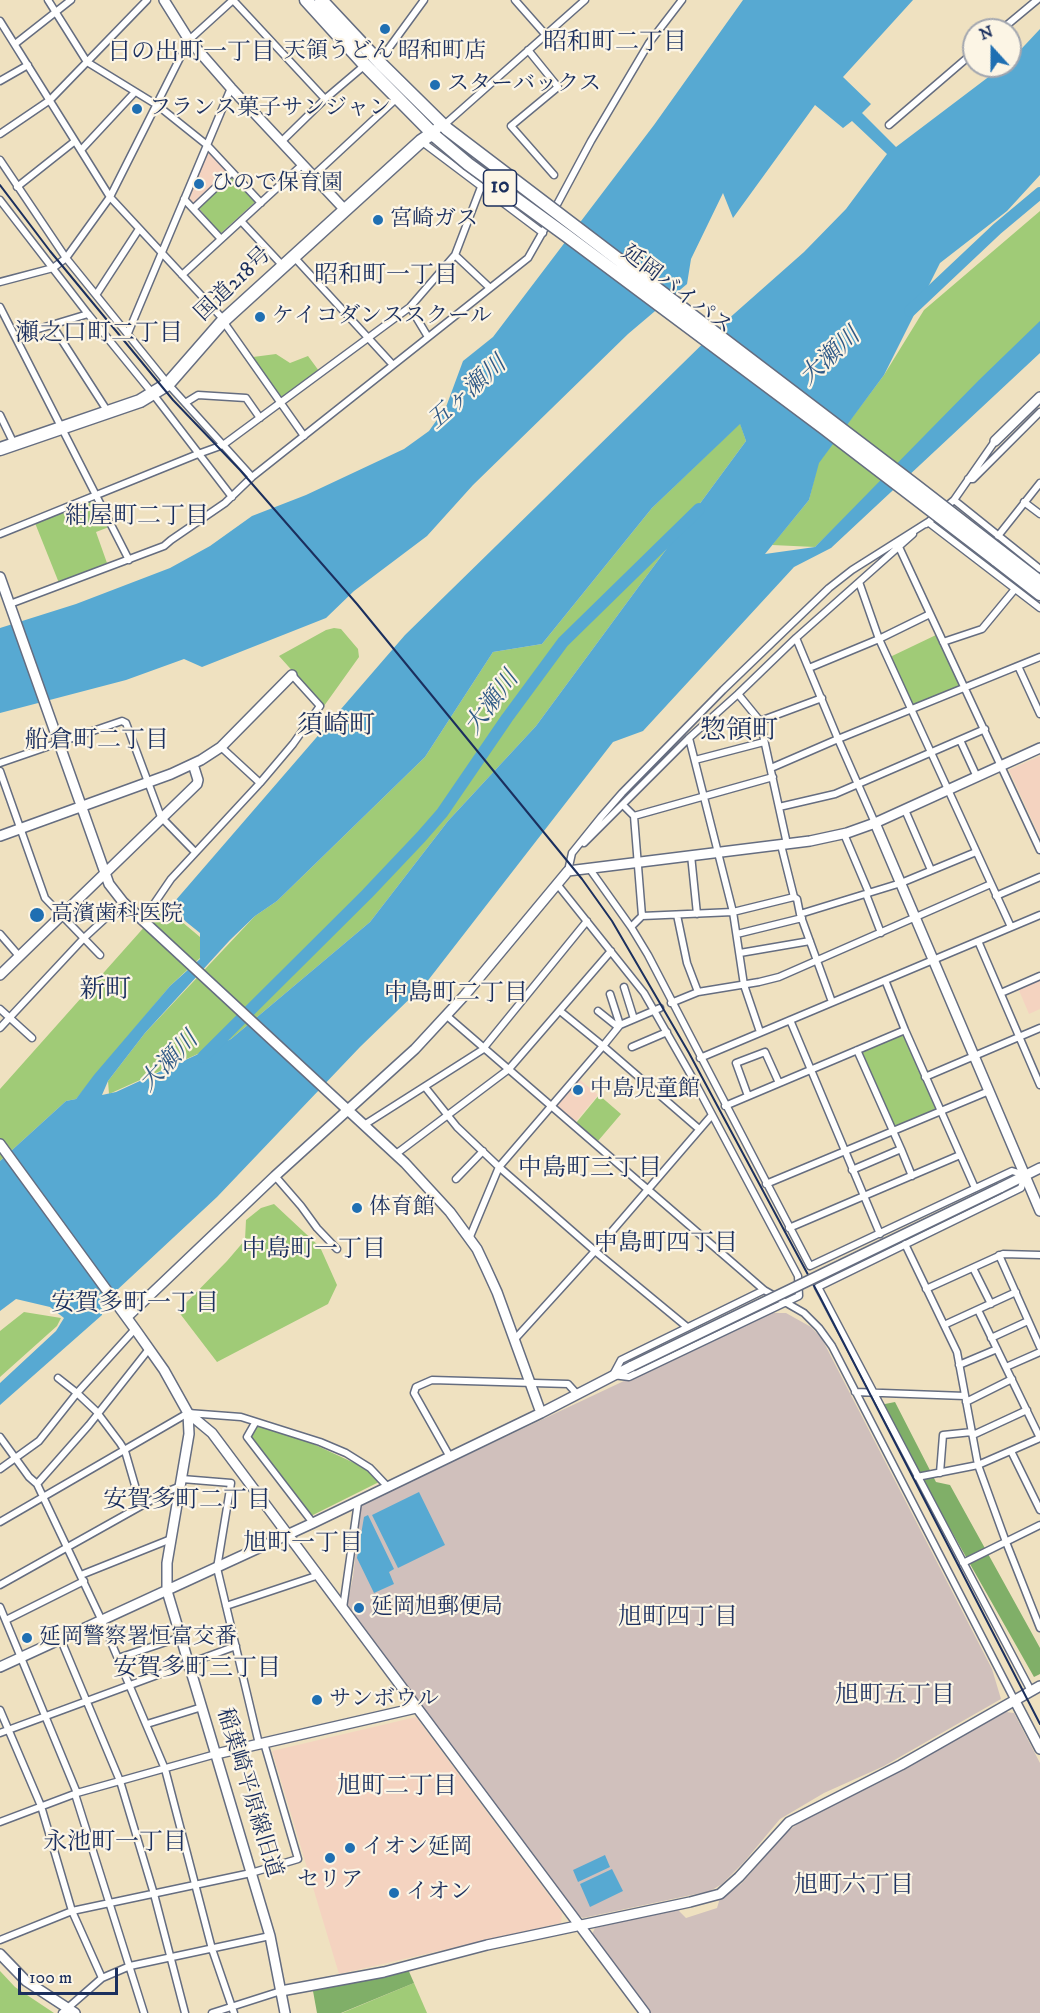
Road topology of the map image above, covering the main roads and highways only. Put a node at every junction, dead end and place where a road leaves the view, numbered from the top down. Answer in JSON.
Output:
{"nodes":[{"id":1,"x":306,"y":0,"type":"edge"},
{"id":2,"x":321,"y":0,"type":"edge"},
{"id":3,"x":439,"y":131,"type":"junction"},
{"id":4,"x":0,"y":449,"type":"edge"},
{"id":5,"x":998,"y":556,"type":"junction"},
{"id":6,"x":1040,"y":582,"type":"edge"},
{"id":7,"x":1040,"y":594,"type":"edge"}],
"edges":[{"from":1,"to":3,"type":"highway","name":"延岡バイパス","number":"10"},
{"from":2,"to":3,"type":"highway","name":"延岡バイパス","number":"10"},
{"from":3,"to":4,"type":"highway","name":"国道218号"},
{"from":3,"to":5,"type":"highway","name":"延岡バイパス","number":"10","bridge":true},
{"from":5,"to":6,"type":"highway","name":"延岡バイパス","number":"10"},
{"from":5,"to":7,"type":"highway","name":"延岡バイパス","number":"10"}]}
